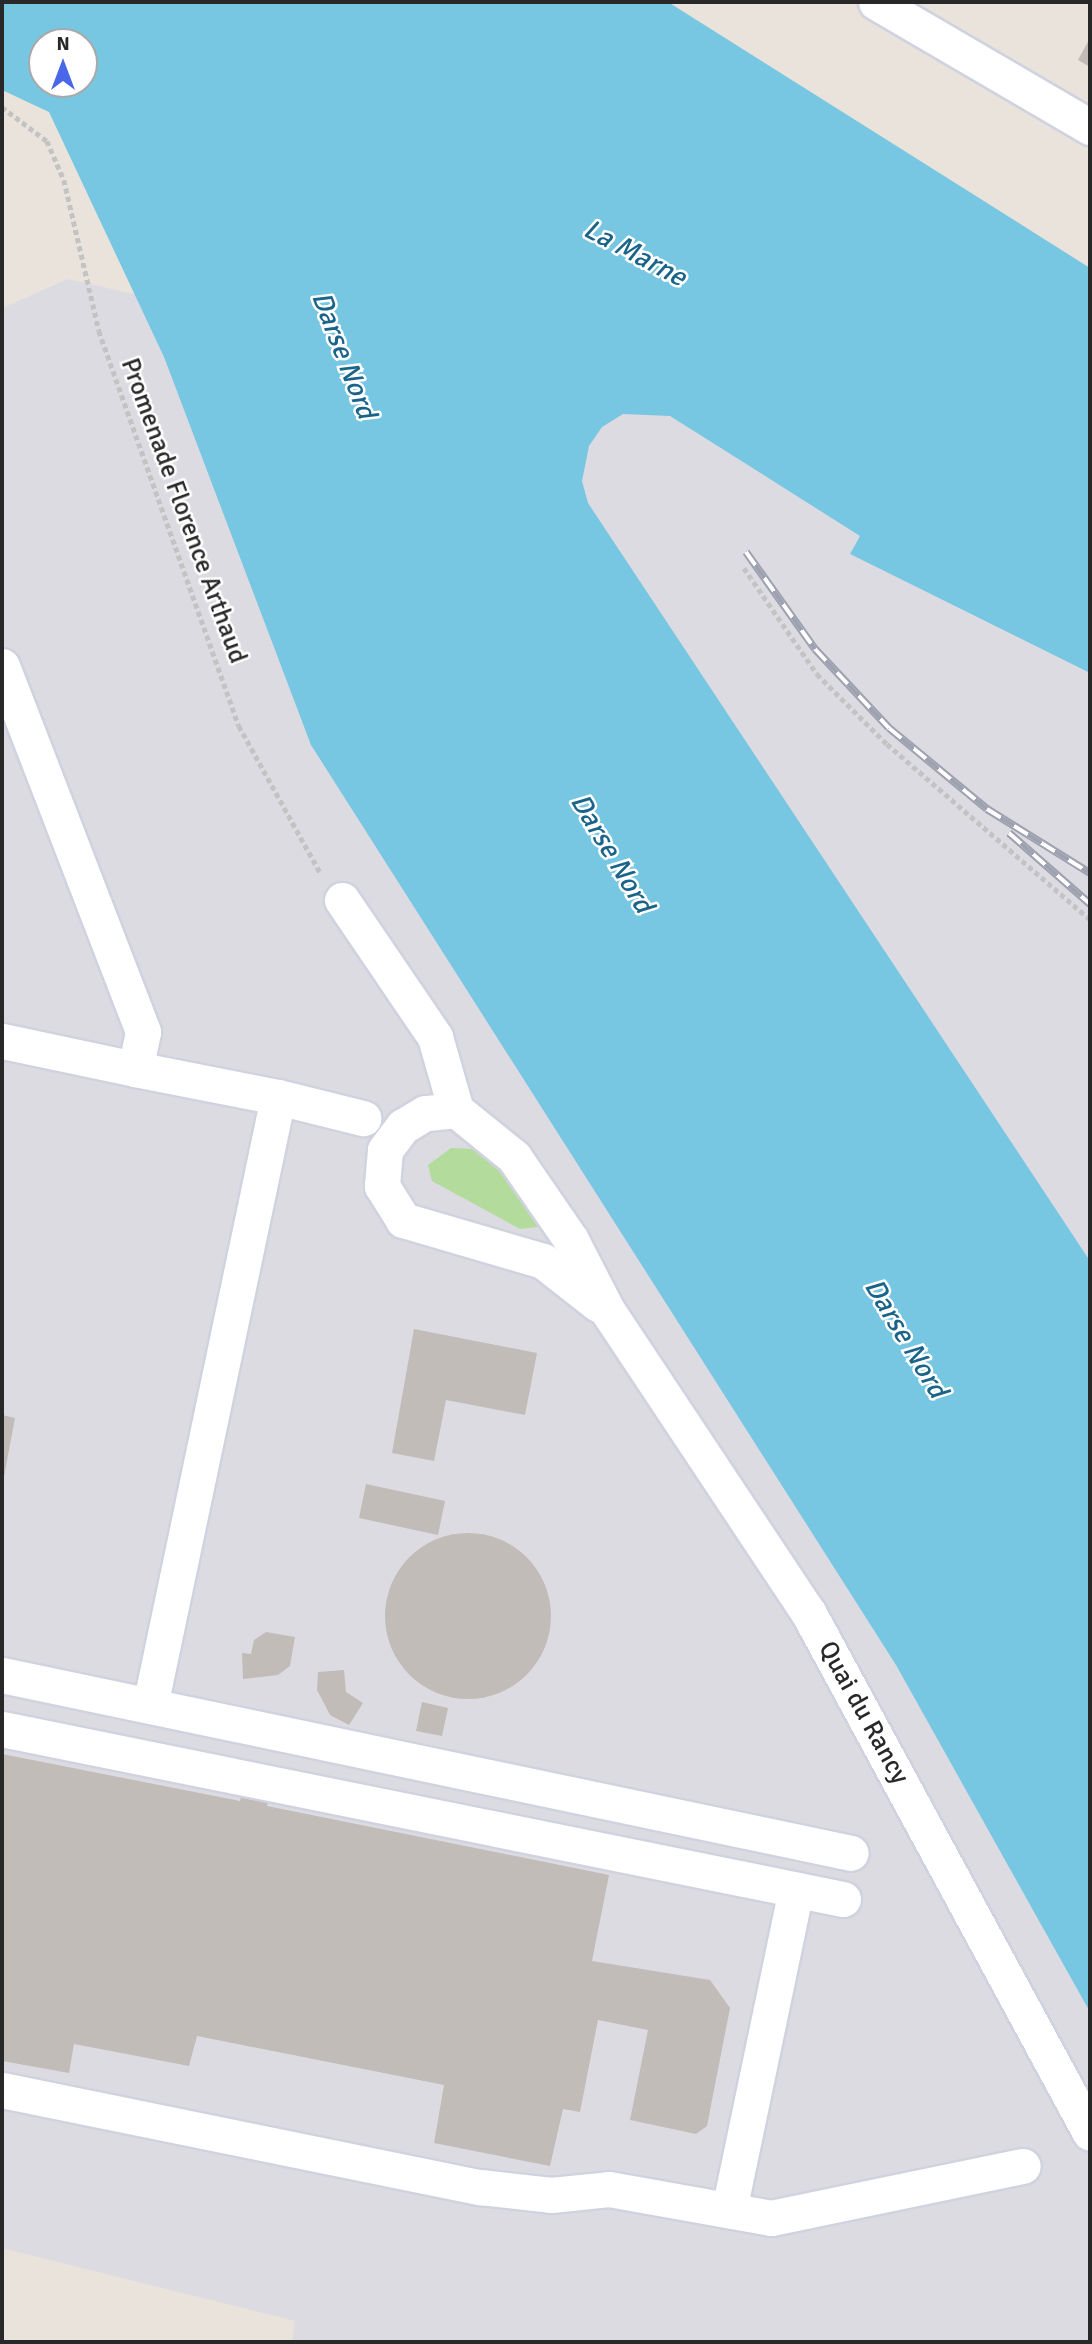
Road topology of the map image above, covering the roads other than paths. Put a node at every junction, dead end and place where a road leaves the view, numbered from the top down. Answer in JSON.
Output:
{"nodes":[{"id":1,"x":877,"y":2,"type":"edge"},
{"id":2,"x":1090,"y":127,"type":"edge"},
{"id":3,"x":2,"y":666,"type":"edge"},
{"id":4,"x":344,"y":902,"type":"road end"},
{"id":5,"x":2,"y":1041,"type":"edge"},
{"id":6,"x":135,"y":1069,"type":"junction"},
{"id":7,"x":278,"y":1097,"type":"junction"},
{"id":8,"x":456,"y":1110,"type":"junction"},
{"id":9,"x":363,"y":1118,"type":"dead end"},
{"id":10,"x":607,"y":1310,"type":"junction"},
{"id":11,"x":2,"y":1675,"type":"edge"},
{"id":12,"x":150,"y":1706,"type":"junction"},
{"id":13,"x":2,"y":1729,"type":"edge"},
{"id":14,"x":851,"y":1853,"type":"dead end"},
{"id":15,"x":796,"y":1890,"type":"junction"},
{"id":16,"x":843,"y":1899,"type":"dead end"},
{"id":17,"x":2,"y":2090,"type":"edge"},
{"id":18,"x":1090,"y":2133,"type":"edge"},
{"id":19,"x":1023,"y":2166,"type":"dead end"},
{"id":20,"x":729,"y":2210,"type":"junction"}],
"edges":[{"from":1,"to":2,"type":"street"},
{"from":3,"to":6,"type":"street"},
{"from":4,"to":8,"type":"street"},
{"from":5,"to":6,"type":"street"},
{"from":6,"to":7,"type":"street"},
{"from":7,"to":9,"type":"street"},
{"from":7,"to":12,"type":"street"},
{"from":8,"to":10,"type":"street","name":"Quai du Rancy"},
{"from":8,"to":10,"type":"street","name":"Quai du Rancy"},
{"from":10,"to":18,"type":"street","name":"Quai du Rancy"},
{"from":11,"to":12,"type":"street"},
{"from":12,"to":14,"type":"street"},
{"from":13,"to":15,"type":"street"},
{"from":15,"to":16,"type":"street"},
{"from":15,"to":20,"type":"street"},
{"from":17,"to":20,"type":"street"},
{"from":19,"to":20,"type":"street"}]}
